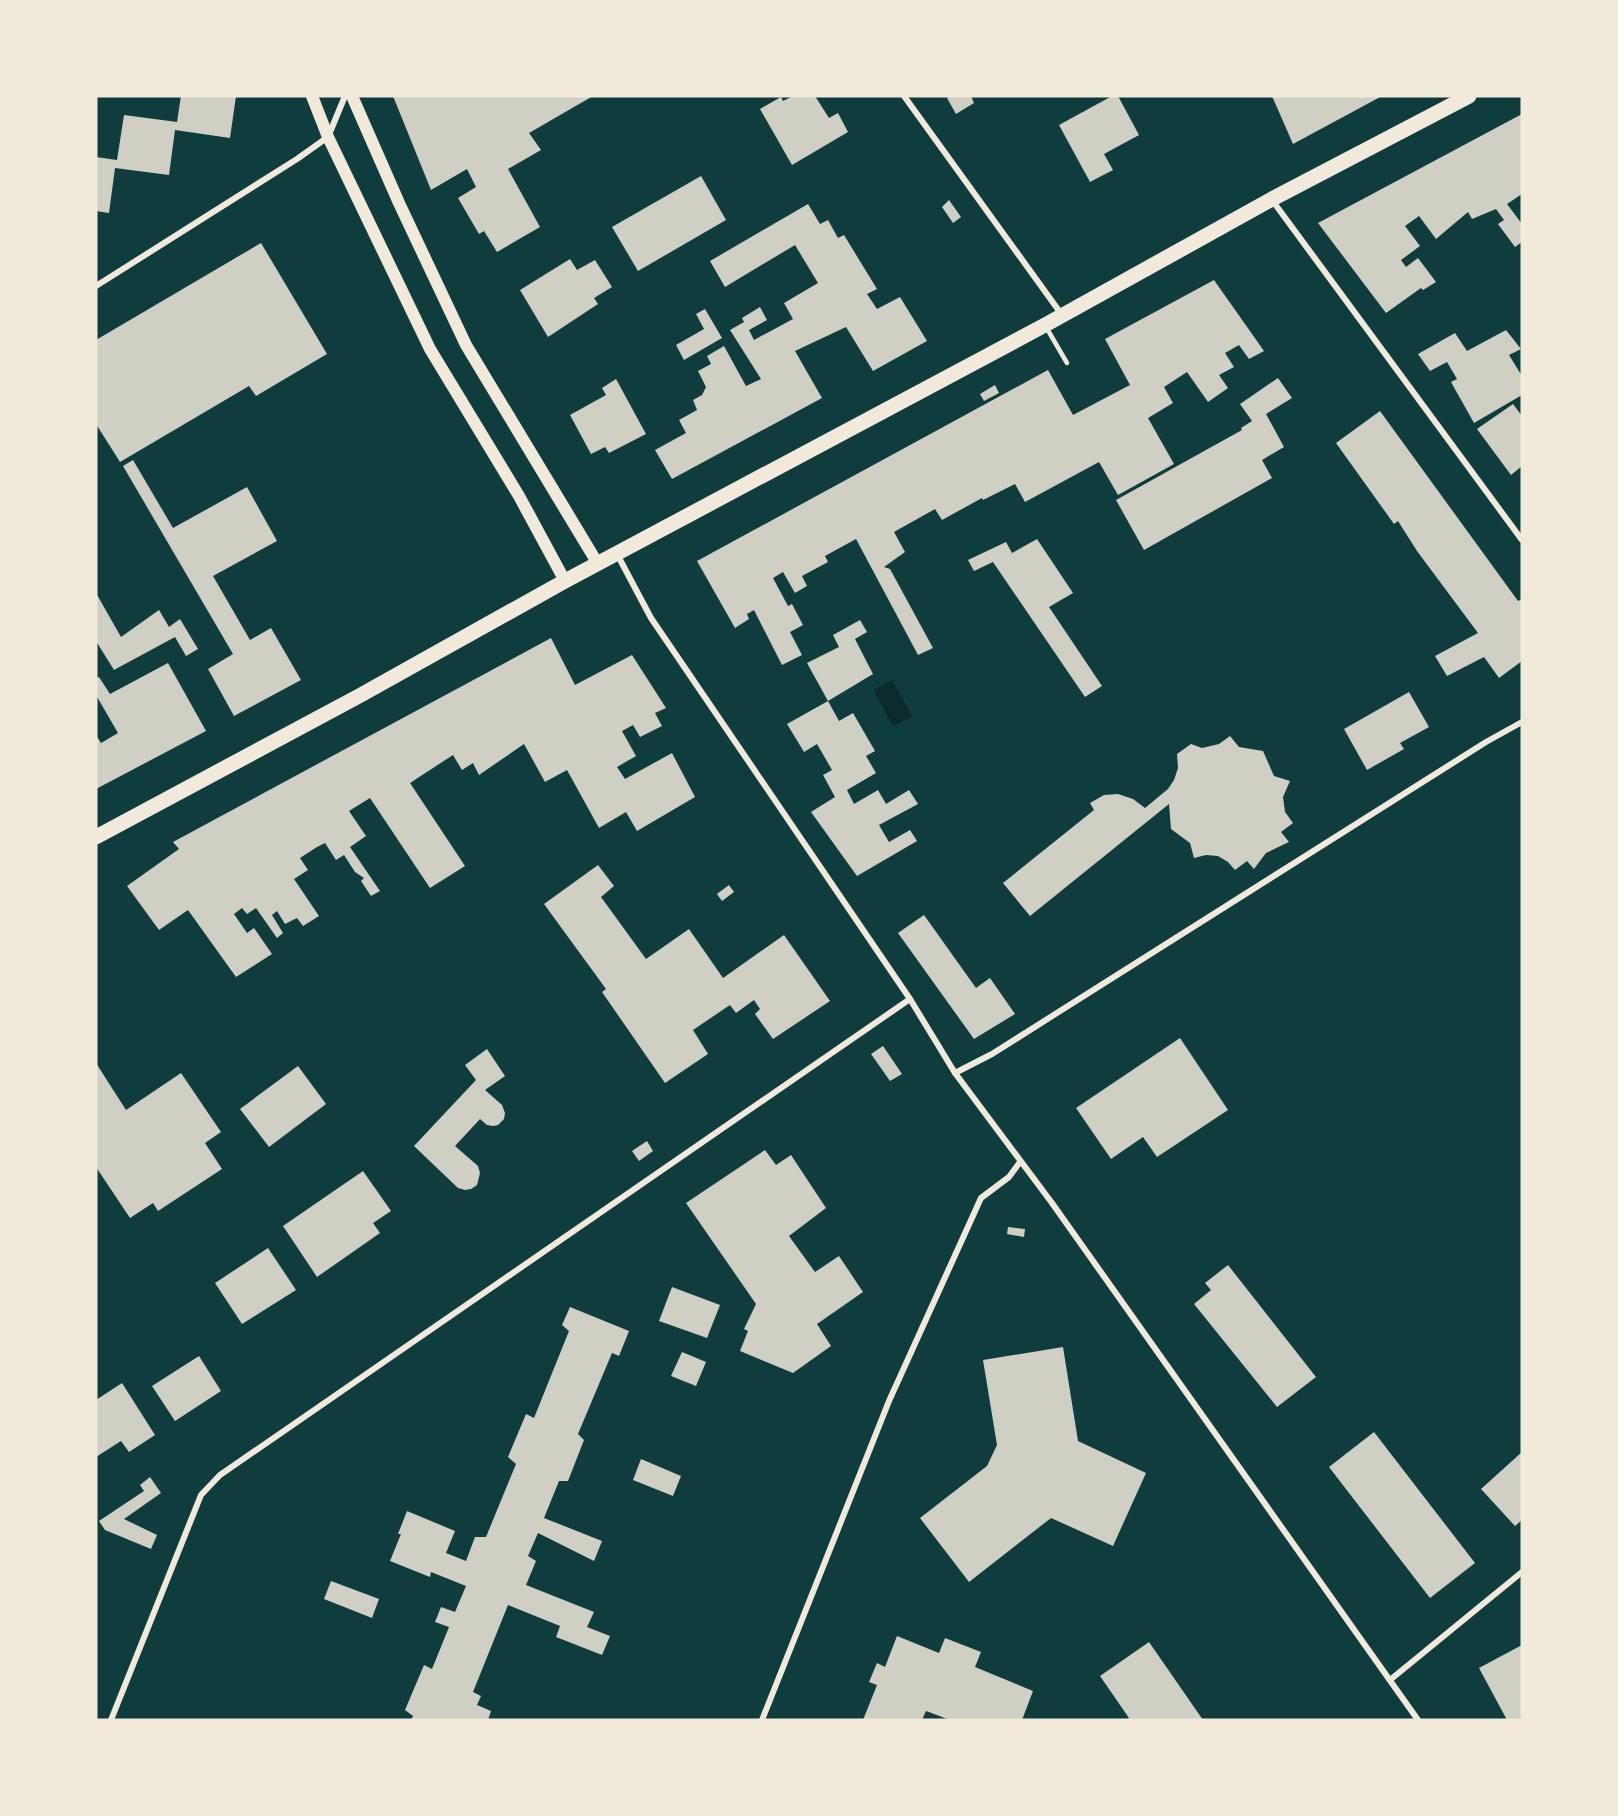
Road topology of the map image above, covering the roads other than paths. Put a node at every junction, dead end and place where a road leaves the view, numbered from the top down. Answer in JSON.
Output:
{"nodes":[{"id":1,"x":312,"y":96,"type":"edge"},
{"id":2,"x":345,"y":96,"type":"edge"},
{"id":3,"x":352,"y":96,"type":"edge"},
{"id":4,"x":904,"y":96,"type":"edge"},
{"id":5,"x":1469,"y":96,"type":"edge"},
{"id":6,"x":328,"y":137,"type":"junction"},
{"id":7,"x":1272,"y":199,"type":"junction"},
{"id":8,"x":96,"y":286,"type":"edge"},
{"id":9,"x":1062,"y":315,"type":"junction"},
{"id":10,"x":1045,"y":325,"type":"junction"},
{"id":11,"x":1067,"y":363,"type":"dead end"},
{"id":12,"x":1522,"y":540,"type":"edge"},
{"id":13,"x":617,"y":554,"type":"junction"},
{"id":14,"x":598,"y":564,"type":"junction"},
{"id":15,"x":565,"y":581,"type":"junction"},
{"id":16,"x":1522,"y":722,"type":"edge"},
{"id":17,"x":96,"y":837,"type":"edge"},
{"id":18,"x":910,"y":999,"type":"junction"},
{"id":19,"x":955,"y":1074,"type":"junction"},
{"id":20,"x":1020,"y":1162,"type":"junction"},
{"id":21,"x":1522,"y":1572,"type":"edge"},
{"id":22,"x":1390,"y":1680,"type":"junction"},
{"id":23,"x":111,"y":1720,"type":"edge"},
{"id":24,"x":762,"y":1720,"type":"edge"},
{"id":25,"x":1418,"y":1720,"type":"edge"}],
"edges":[{"from":1,"to":6,"type":"main road"},
{"from":2,"to":6,"type":"street"},
{"from":3,"to":14,"type":"main road"},
{"from":4,"to":9,"type":"street"},
{"from":5,"to":7,"type":"main road"},
{"from":6,"to":8,"type":"street"},
{"from":6,"to":15,"type":"main road"},
{"from":7,"to":9,"type":"main road"},
{"from":7,"to":12,"type":"street"},
{"from":9,"to":10,"type":"main road"},
{"from":10,"to":11,"type":"lane"},
{"from":10,"to":13,"type":"main road"},
{"from":13,"to":14,"type":"main road"},
{"from":13,"to":18,"type":"street"},
{"from":14,"to":15,"type":"main road"},
{"from":15,"to":17,"type":"main road"},
{"from":16,"to":19,"type":"street"},
{"from":18,"to":19,"type":"street"},
{"from":18,"to":23,"type":"street"},
{"from":19,"to":20,"type":"street"},
{"from":20,"to":22,"type":"street"},
{"from":20,"to":24,"type":"street"},
{"from":21,"to":22,"type":"street"},
{"from":22,"to":25,"type":"street"}]}
